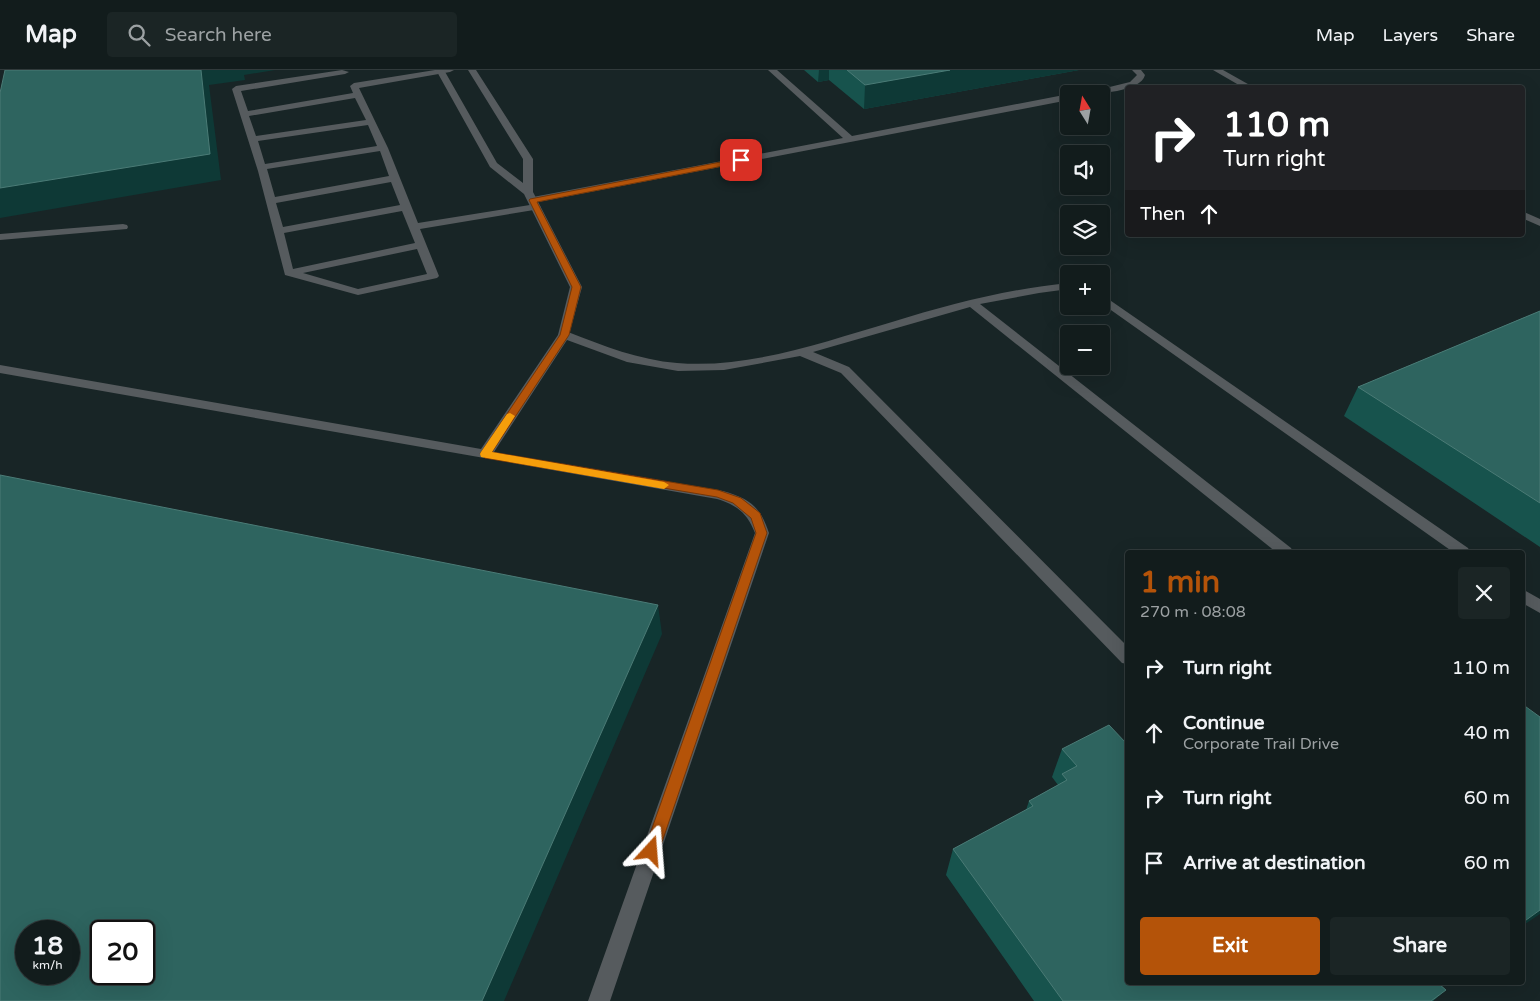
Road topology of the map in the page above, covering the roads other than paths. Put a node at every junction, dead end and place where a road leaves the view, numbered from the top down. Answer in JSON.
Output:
{"nodes":[{"id":1,"x":444,"y":70,"type":"edge"},
{"id":2,"x":472,"y":70,"type":"edge"},
{"id":3,"x":772,"y":70,"type":"edge"},
{"id":4,"x":1136,"y":70,"type":"edge"},
{"id":5,"x":1217,"y":70,"type":"edge"},
{"id":6,"x":345,"y":71,"type":"edge"},
{"id":7,"x":1128,"y":85,"type":"edge"},
{"id":8,"x":1245,"y":85,"type":"edge"},
{"id":9,"x":354,"y":86,"type":"junction"},
{"id":10,"x":1125,"y":86,"type":"edge"},
{"id":11,"x":1110,"y":89,"type":"edge"},
{"id":12,"x":358,"y":95,"type":"junction"},
{"id":13,"x":1060,"y":99,"type":"edge"},
{"id":14,"x":244,"y":114,"type":"junction"},
{"id":15,"x":371,"y":122,"type":"junction"},
{"id":16,"x":252,"y":139,"type":"junction"},
{"id":17,"x":850,"y":139,"type":"junction"},
{"id":18,"x":383,"y":148,"type":"junction"},
{"id":19,"x":262,"y":167,"type":"junction"},
{"id":20,"x":395,"y":178,"type":"junction"},
{"id":21,"x":532,"y":200,"type":"junction"},
{"id":22,"x":271,"y":201,"type":"junction"},
{"id":23,"x":406,"y":207,"type":"junction"},
{"id":24,"x":1525,"y":216,"type":"edge"},
{"id":25,"x":1540,"y":223,"type":"edge"},
{"id":26,"x":123,"y":227,"type":"dead end"},
{"id":27,"x":414,"y":227,"type":"junction"},
{"id":28,"x":278,"y":231,"type":"junction"},
{"id":29,"x":0,"y":237,"type":"edge"},
{"id":30,"x":421,"y":245,"type":"junction"},
{"id":31,"x":289,"y":273,"type":"junction"},
{"id":32,"x":1060,"y":287,"type":"edge"},
{"id":33,"x":1110,"y":303,"type":"edge"},
{"id":34,"x":973,"y":304,"type":"junction"},
{"id":35,"x":564,"y":335,"type":"junction"},
{"id":36,"x":802,"y":352,"type":"junction"},
{"id":37,"x":0,"y":368,"type":"edge"},
{"id":38,"x":485,"y":454,"type":"junction"},
{"id":39,"x":1283,"y":550,"type":"edge"},
{"id":40,"x":1459,"y":550,"type":"edge"},
{"id":41,"x":1525,"y":597,"type":"edge"},
{"id":42,"x":1540,"y":607,"type":"edge"},
{"id":43,"x":1125,"y":655,"type":"edge"},
{"id":44,"x":600,"y":1001,"type":"edge"}],
"edges":[{"from":1,"to":9,"type":"street"},
{"from":1,"to":21,"type":"street"},
{"from":2,"to":21,"type":"street"},
{"from":3,"to":17,"type":"street"},
{"from":4,"to":7,"type":"street"},
{"from":5,"to":8,"type":"street"},
{"from":6,"to":9,"type":"street"},
{"from":6,"to":14,"type":"street"},
{"from":9,"to":12,"type":"street"},
{"from":10,"to":11,"type":"street"},
{"from":12,"to":14,"type":"street"},
{"from":12,"to":15,"type":"street"},
{"from":13,"to":17,"type":"street"},
{"from":14,"to":16,"type":"street"},
{"from":15,"to":16,"type":"street"},
{"from":15,"to":18,"type":"street"},
{"from":16,"to":19,"type":"street"},
{"from":17,"to":21,"type":"street"},
{"from":18,"to":19,"type":"street"},
{"from":18,"to":20,"type":"street"},
{"from":19,"to":22,"type":"street"},
{"from":20,"to":22,"type":"street"},
{"from":20,"to":23,"type":"street"},
{"from":21,"to":27,"type":"street"},
{"from":21,"to":35,"type":"street"},
{"from":22,"to":28,"type":"street"},
{"from":23,"to":27,"type":"street"},
{"from":23,"to":28,"type":"street"},
{"from":24,"to":25,"type":"street"},
{"from":26,"to":29,"type":"street"},
{"from":27,"to":30,"type":"street"},
{"from":28,"to":31,"type":"street"},
{"from":30,"to":31,"type":"street"},
{"from":30,"to":31,"type":"street"},
{"from":32,"to":34,"type":"street"},
{"from":33,"to":40,"type":"street"},
{"from":34,"to":36,"type":"street"},
{"from":34,"to":39,"type":"street"},
{"from":35,"to":36,"type":"street"},
{"from":35,"to":38,"type":"street"},
{"from":36,"to":43,"type":"street"},
{"from":37,"to":38,"type":"street"},
{"from":38,"to":44,"type":"street"},
{"from":41,"to":42,"type":"street"}]}
